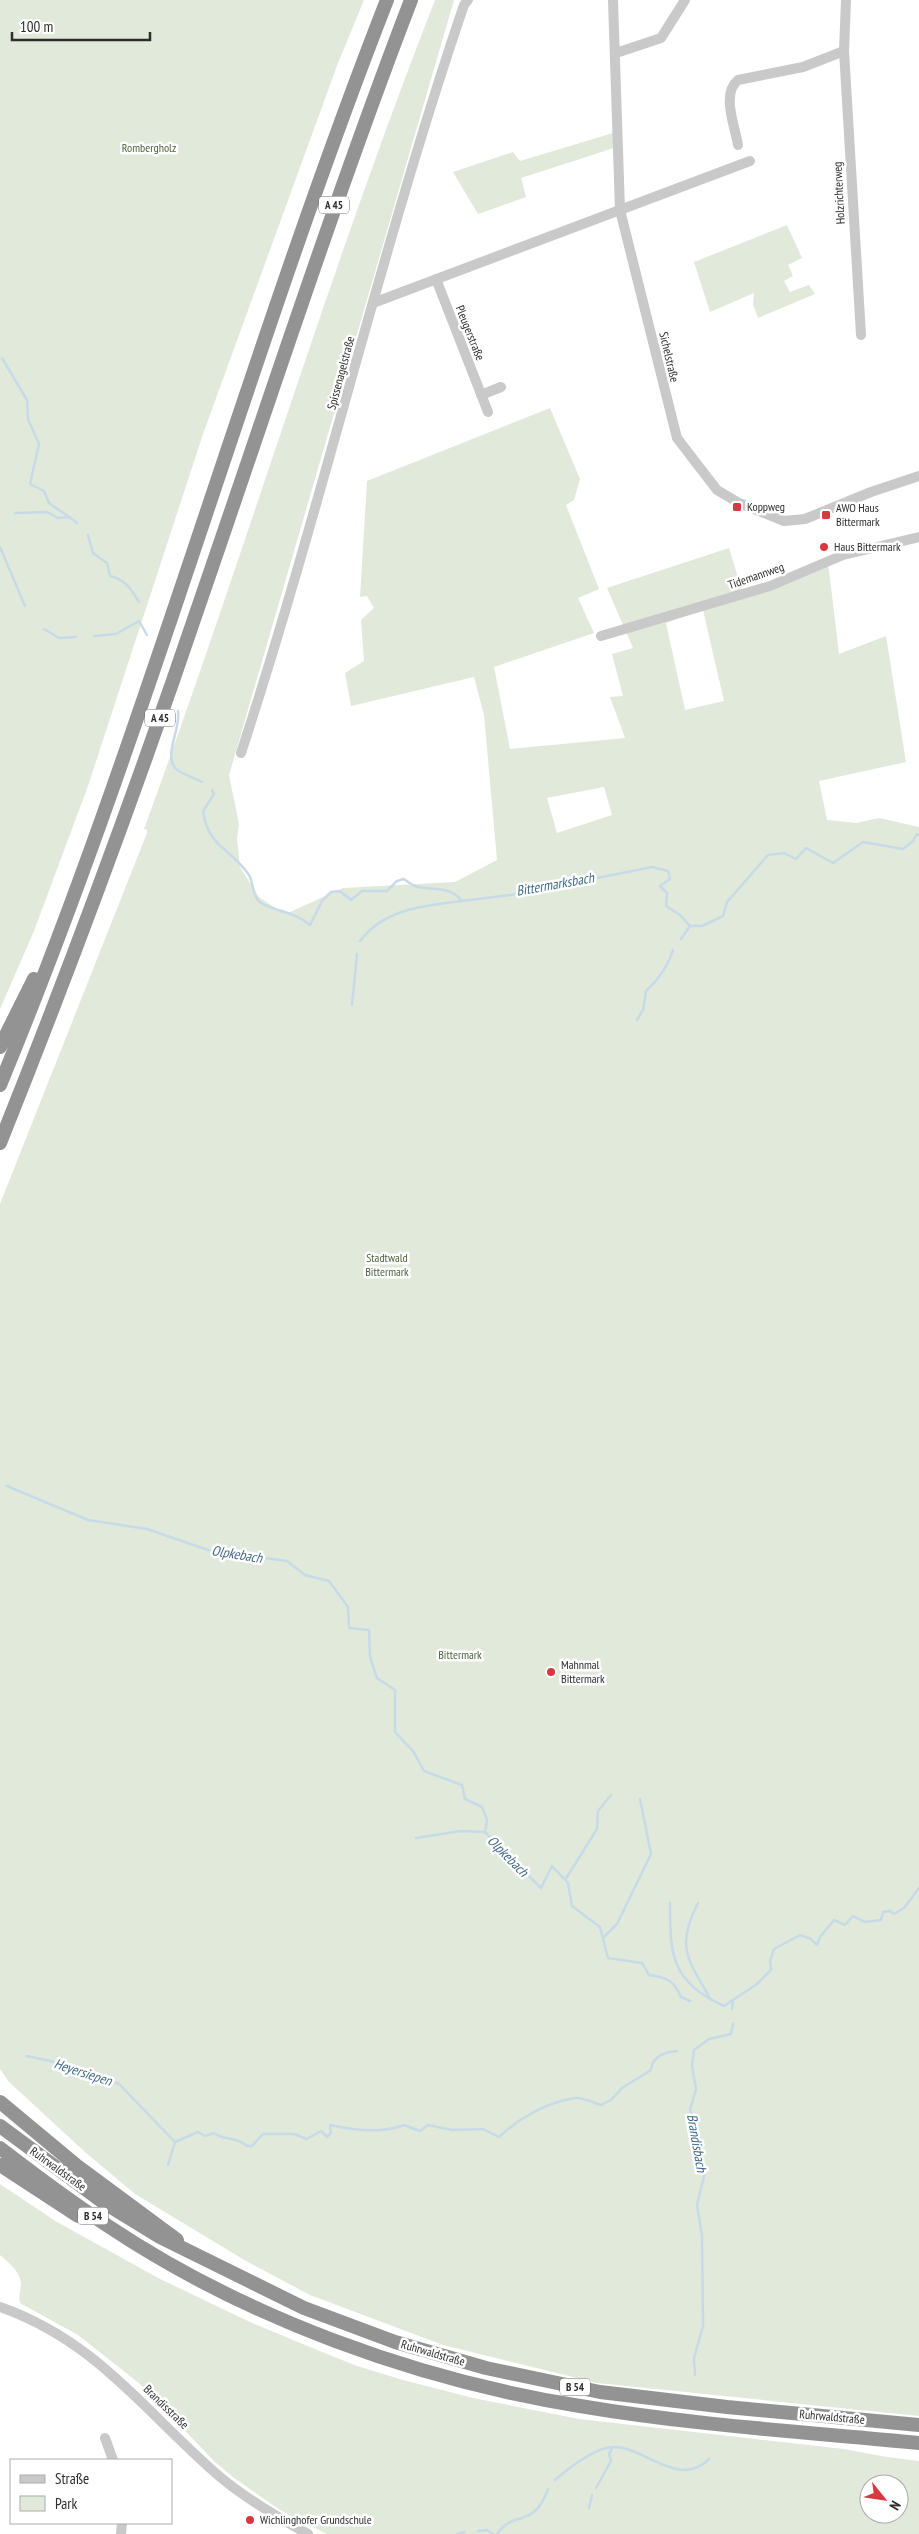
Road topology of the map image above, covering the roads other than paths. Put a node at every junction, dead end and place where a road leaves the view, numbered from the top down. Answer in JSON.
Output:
{"nodes":[{"id":1,"x":387,"y":0,"type":"edge"},
{"id":2,"x":411,"y":0,"type":"edge"},
{"id":3,"x":468,"y":0,"type":"edge"},
{"id":4,"x":613,"y":0,"type":"edge"},
{"id":5,"x":685,"y":0,"type":"edge"},
{"id":6,"x":846,"y":0,"type":"edge"},
{"id":7,"x":844,"y":51,"type":"junction"},
{"id":8,"x":616,"y":53,"type":"junction"},
{"id":9,"x":738,"y":145,"type":"dead end"},
{"id":10,"x":750,"y":161,"type":"dead end"},
{"id":11,"x":620,"y":210,"type":"junction"},
{"id":12,"x":436,"y":279,"type":"junction"},
{"id":13,"x":373,"y":303,"type":"junction"},
{"id":14,"x":861,"y":335,"type":"dead end"},
{"id":15,"x":501,"y":387,"type":"dead end"},
{"id":16,"x":481,"y":395,"type":"junction"},
{"id":17,"x":488,"y":412,"type":"dead end"},
{"id":18,"x":919,"y":476,"type":"edge"},
{"id":19,"x":919,"y":537,"type":"edge"},
{"id":20,"x":601,"y":636,"type":"dead end"},
{"id":21,"x":241,"y":753,"type":"dead end"},
{"id":22,"x":61,"y":929,"type":"junction"},
{"id":23,"x":0,"y":1047,"type":"edge"},
{"id":24,"x":0,"y":1085,"type":"edge"},
{"id":25,"x":0,"y":1143,"type":"edge"},
{"id":26,"x":0,"y":2091,"type":"edge"},
{"id":27,"x":0,"y":2102,"type":"edge"},
{"id":28,"x":0,"y":2126,"type":"edge"},
{"id":29,"x":35,"y":2132,"type":"junction"},
{"id":30,"x":0,"y":2148,"type":"edge"},
{"id":31,"x":0,"y":2166,"type":"edge"},
{"id":32,"x":189,"y":2251,"type":"junction"},
{"id":33,"x":192,"y":2275,"type":"junction"},
{"id":34,"x":0,"y":2307,"type":"edge"},
{"id":35,"x":919,"y":2425,"type":"edge"},
{"id":36,"x":105,"y":2438,"type":"dead end"},
{"id":37,"x":919,"y":2444,"type":"edge"},
{"id":38,"x":113,"y":2459,"type":"edge"},
{"id":39,"x":308,"y":2534,"type":"edge"}],
"edges":[{"from":1,"to":22,"type":"highway","number":"A 45"},
{"from":2,"to":25,"type":"highway","number":"A 45"},
{"from":3,"to":13,"type":"street","name":"Spissenagelstraße"},
{"from":4,"to":8,"type":"street","name":"Sichelstraße"},
{"from":5,"to":8,"type":"street"},
{"from":6,"to":7,"type":"street","name":"Holzrichterweg"},
{"from":7,"to":9,"type":"street"},
{"from":7,"to":14,"type":"street","name":"Holzrichterweg"},
{"from":8,"to":11,"type":"street","name":"Sichelstraße"},
{"from":10,"to":11,"type":"street"},
{"from":11,"to":12,"type":"street"},
{"from":11,"to":18,"type":"street","name":"Sichelstraße"},
{"from":12,"to":13,"type":"street"},
{"from":12,"to":16,"type":"street","name":"Pleugerstraße"},
{"from":13,"to":21,"type":"street","name":"Spissenagelstraße"},
{"from":15,"to":16,"type":"street"},
{"from":16,"to":17,"type":"street","name":"Pleugerstraße"},
{"from":19,"to":20,"type":"street","name":"Tidemannweg"},
{"from":22,"to":23,"type":"highway"},
{"from":22,"to":24,"type":"highway","number":"A 45"},
{"from":26,"to":29,"type":"highway"},
{"from":27,"to":29,"type":"highway"},
{"from":28,"to":32,"type":"highway","name":"Ruhrwaldstraße","number":"B 54"},
{"from":29,"to":32,"type":"highway"},
{"from":30,"to":33,"type":"highway","number":"B 54"},
{"from":31,"to":33,"type":"highway"},
{"from":32,"to":35,"type":"highway","name":"Ruhrwaldstraße","number":"B 54"},
{"from":33,"to":37,"type":"highway","number":"B 54"},
{"from":34,"to":39,"type":"street","name":"Brandisstraße"},
{"from":36,"to":38,"type":"street"}]}
